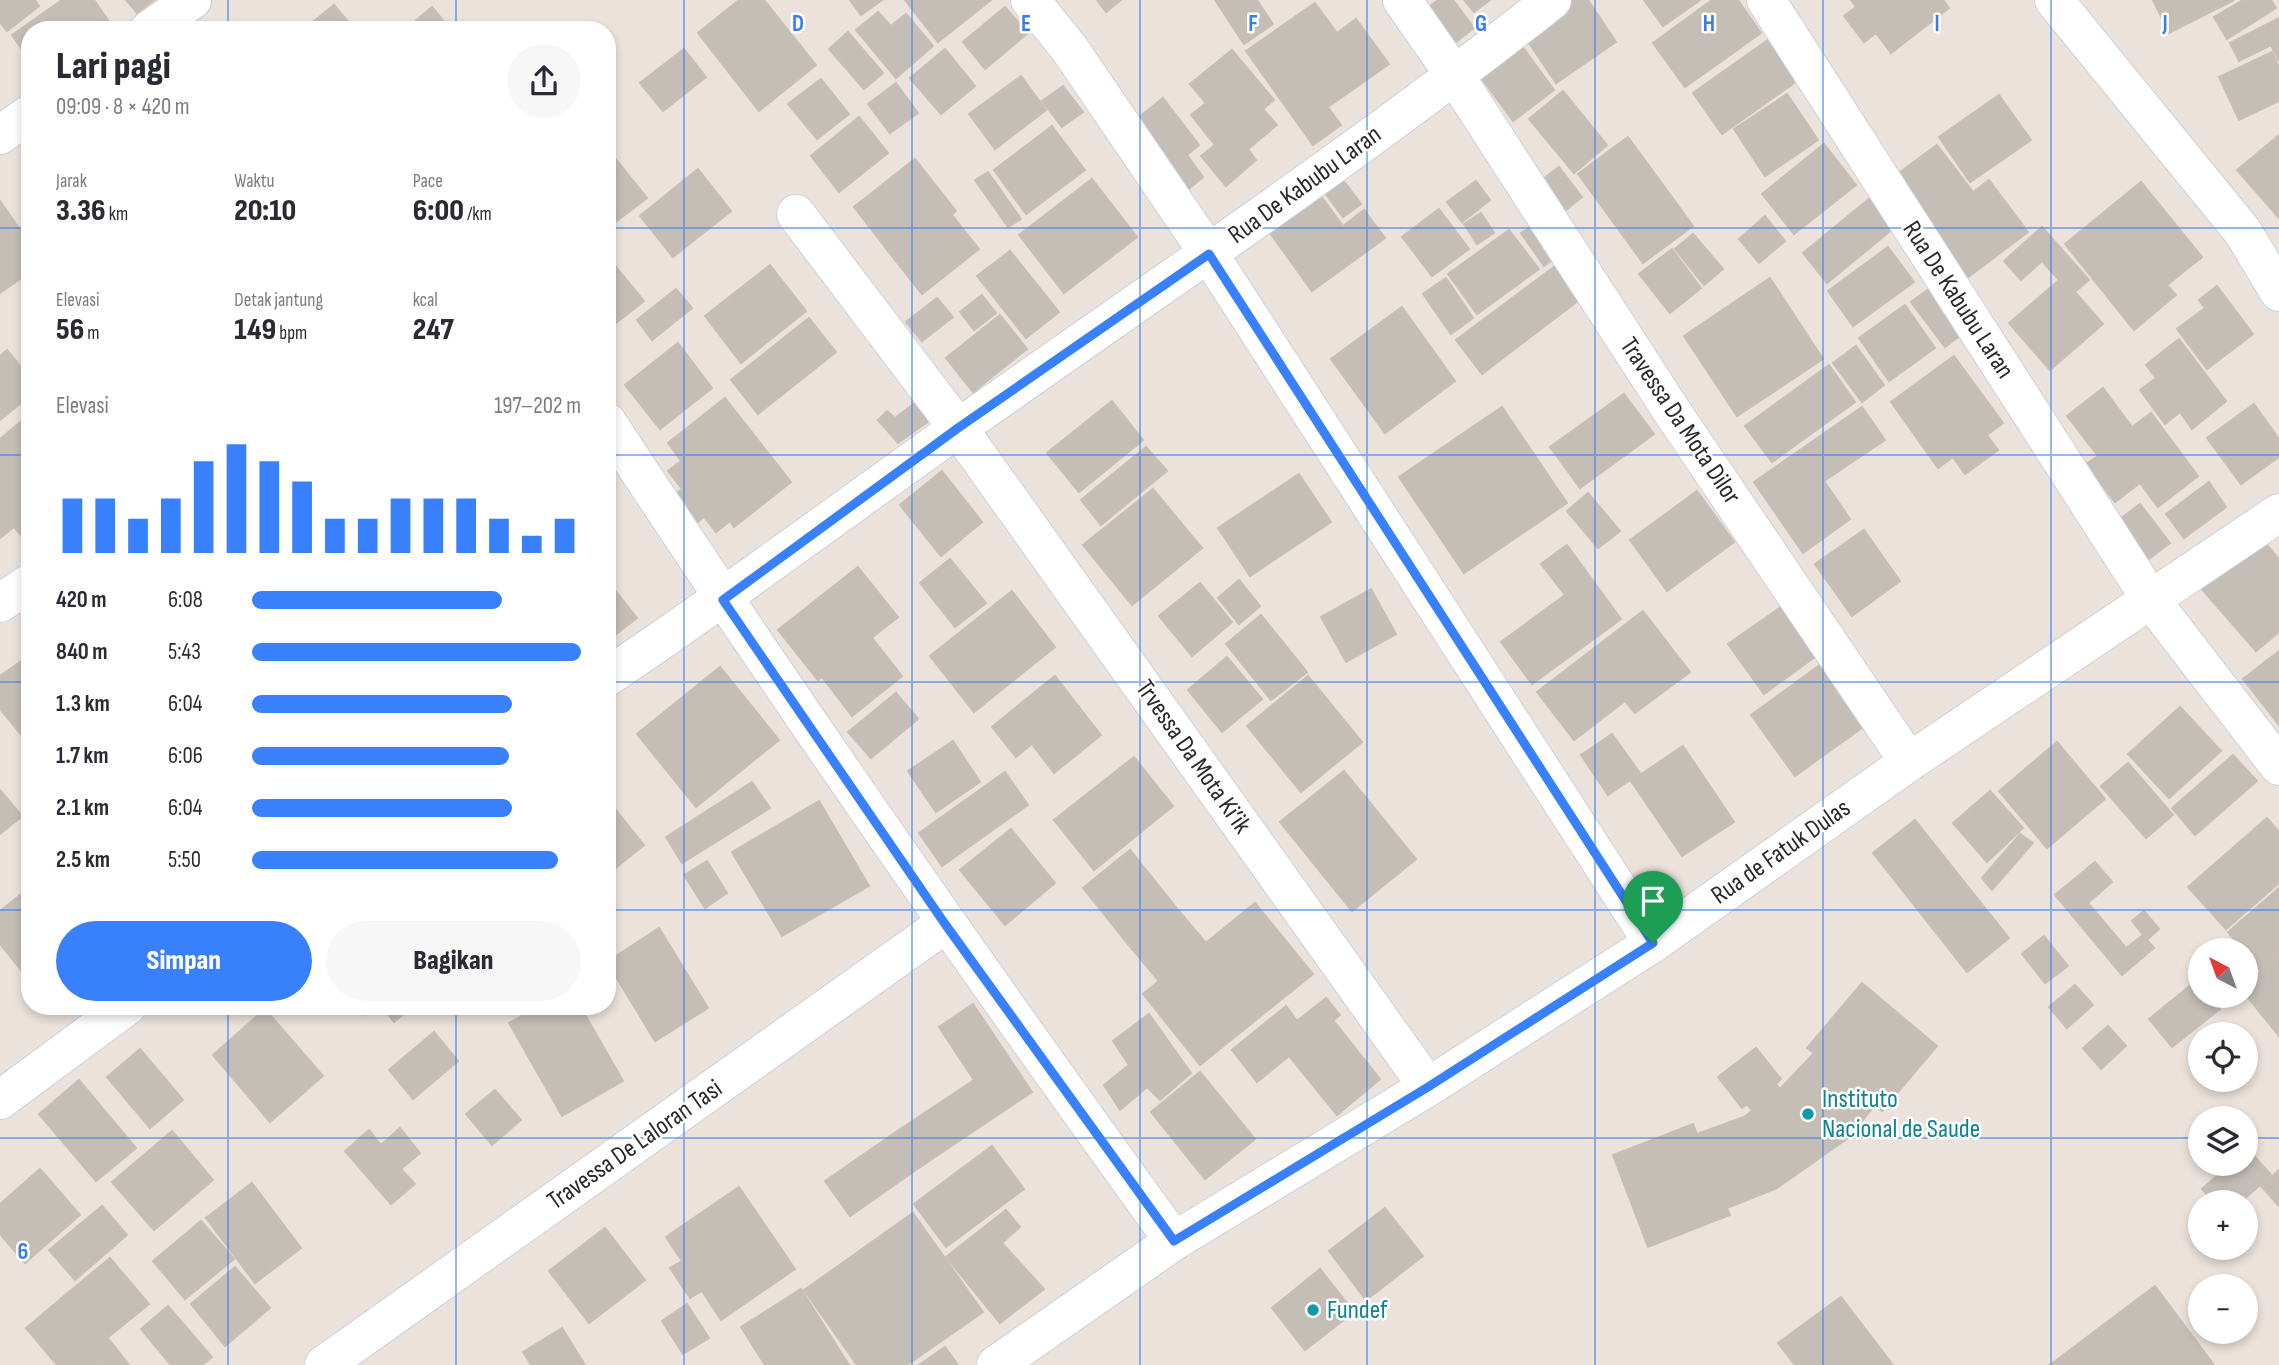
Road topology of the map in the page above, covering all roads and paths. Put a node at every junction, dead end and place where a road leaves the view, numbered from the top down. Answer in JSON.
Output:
{"nodes":[{"id":1,"x":191,"y":0,"type":"edge"},
{"id":2,"x":1030,"y":0,"type":"edge"},
{"id":3,"x":1402,"y":0,"type":"edge"},
{"id":4,"x":1552,"y":0,"type":"edge"},
{"id":5,"x":1766,"y":0,"type":"edge"},
{"id":6,"x":2054,"y":0,"type":"edge"},
{"id":7,"x":162,"y":21,"type":"edge"},
{"id":8,"x":1455,"y":76,"type":"junction"},
{"id":9,"x":21,"y":120,"type":"edge"},
{"id":10,"x":0,"y":135,"type":"edge"},
{"id":11,"x":796,"y":214,"type":"dead end"},
{"id":12,"x":1209,"y":254,"type":"junction"},
{"id":13,"x":2279,"y":292,"type":"edge"},
{"id":14,"x":958,"y":428,"type":"junction"},
{"id":15,"x":616,"y":436,"type":"edge"},
{"id":16,"x":2279,"y":513,"type":"edge"},
{"id":17,"x":21,"y":589,"type":"edge"},
{"id":18,"x":723,"y":600,"type":"junction"},
{"id":19,"x":2151,"y":600,"type":"junction"},
{"id":20,"x":0,"y":603,"type":"edge"},
{"id":21,"x":616,"y":671,"type":"edge"},
{"id":22,"x":1909,"y":762,"type":"junction"},
{"id":23,"x":2279,"y":766,"type":"edge"},
{"id":24,"x":945,"y":924,"type":"junction"},
{"id":25,"x":1653,"y":943,"type":"junction"},
{"id":26,"x":115,"y":1015,"type":"edge"},
{"id":27,"x":1428,"y":1087,"type":"junction"},
{"id":28,"x":0,"y":1100,"type":"edge"},
{"id":29,"x":1174,"y":1241,"type":"junction"},
{"id":30,"x":324,"y":1365,"type":"edge"},
{"id":31,"x":996,"y":1365,"type":"edge"}],
"edges":[{"from":1,"to":7,"type":"street"},
{"from":2,"to":12,"type":"street"},
{"from":3,"to":8,"type":"street","name":"Travessa Da Mota Dilor"},
{"from":4,"to":8,"type":"street","name":"Rua De Kabubu Laran"},
{"from":5,"to":19,"type":"street","name":"Rua De Kabubu Laran"},
{"from":6,"to":13,"type":"street"},
{"from":8,"to":12,"type":"street","name":"Rua De Kabubu Laran"},
{"from":8,"to":22,"type":"street","name":"Travessa Da Mota Dilor"},
{"from":9,"to":10,"type":"street"},
{"from":11,"to":14,"type":"street","name":"Trvessa Da Mota Ki’ik"},
{"from":12,"to":14,"type":"street","name":"Rua De Kabubu Laran"},
{"from":12,"to":25,"type":"street"},
{"from":14,"to":18,"type":"street","name":"Rua De Kabubu Laran"},
{"from":14,"to":27,"type":"street","name":"Trvessa Da Mota Ki’ik"},
{"from":15,"to":18,"type":"street"},
{"from":16,"to":19,"type":"street","name":"Rua de Fatuk Dulas"},
{"from":17,"to":20,"type":"street"},
{"from":18,"to":21,"type":"street","name":"Rua De Kabubu Laran"},
{"from":18,"to":24,"type":"street"},
{"from":19,"to":22,"type":"street","name":"Rua de Fatuk Dulas"},
{"from":19,"to":23,"type":"street","name":"Rua De Kabubu Laran"},
{"from":22,"to":25,"type":"street","name":"Rua de Fatuk Dulas"},
{"from":24,"to":29,"type":"street"},
{"from":24,"to":30,"type":"street","name":"Travessa De Laloran Tasi"},
{"from":25,"to":27,"type":"street","name":"Rua de Fatuk Dulas"},
{"from":26,"to":28,"type":"street"},
{"from":27,"to":29,"type":"street","name":"Rua de Fatuk Dulas"},
{"from":29,"to":31,"type":"street","name":"Rua de Fatuk Dulas"}]}
